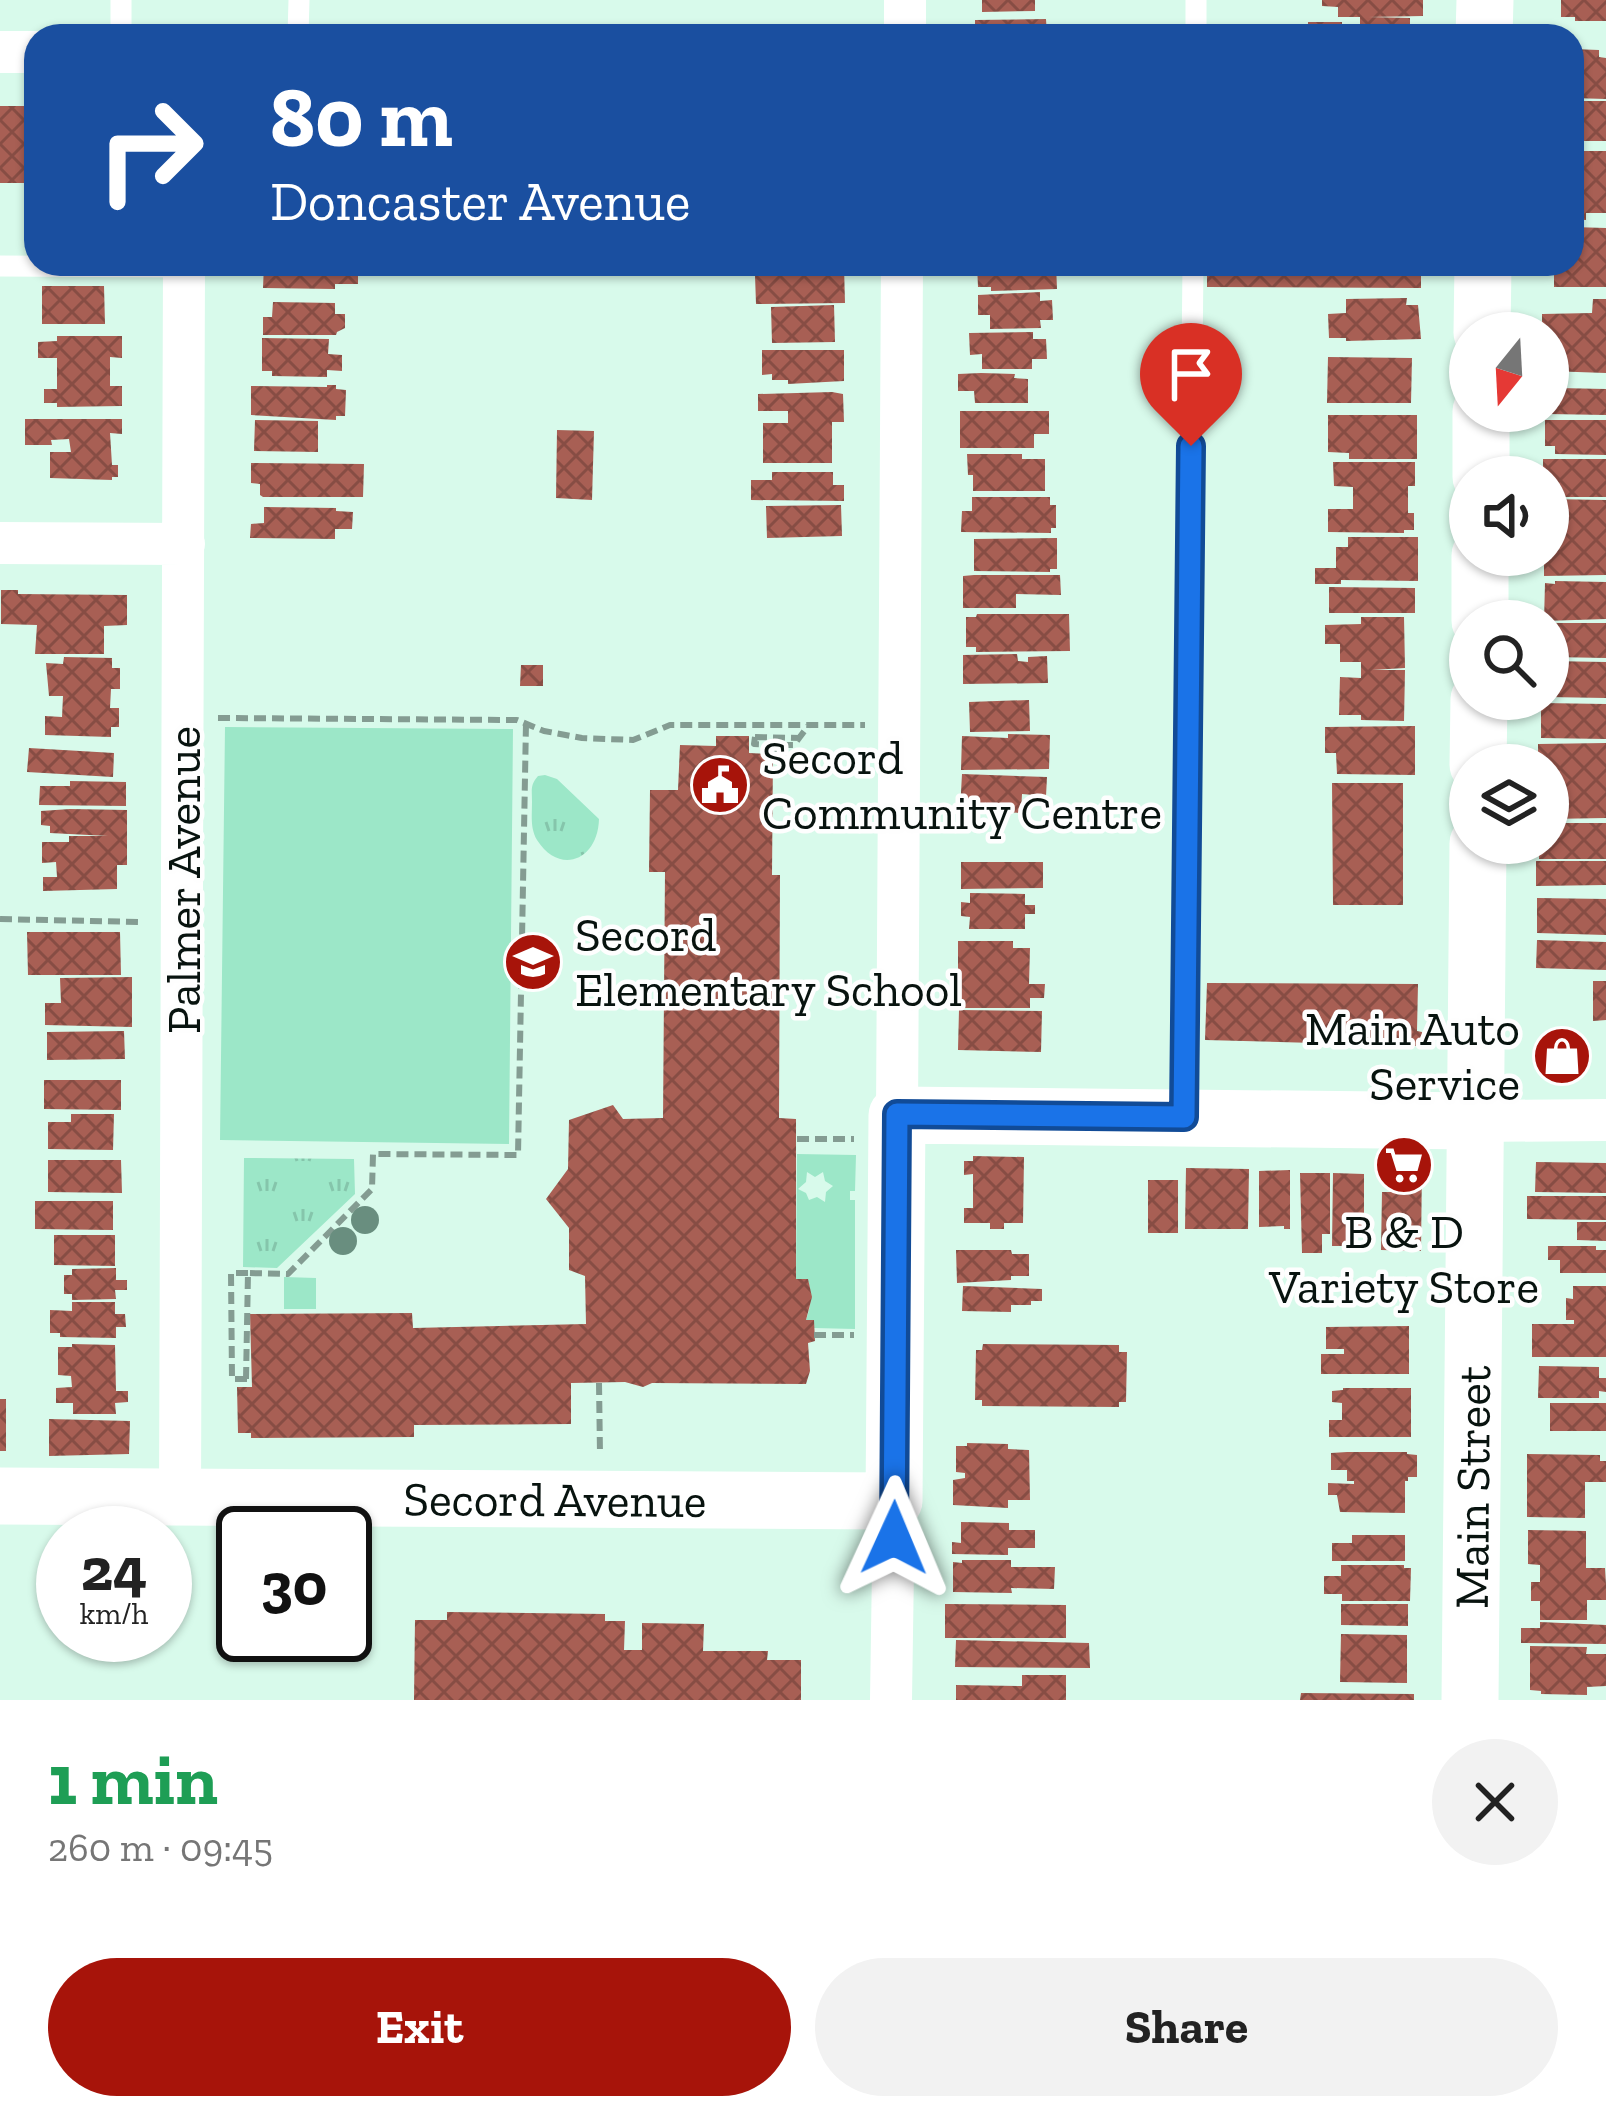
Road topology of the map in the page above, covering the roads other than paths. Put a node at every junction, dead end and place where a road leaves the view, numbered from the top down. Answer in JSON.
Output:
{"nodes":[{"id":1,"x":184,"y":276,"type":"edge"},
{"id":2,"x":902,"y":276,"type":"edge"},
{"id":3,"x":1193,"y":276,"type":"edge"},
{"id":4,"x":1483,"y":276,"type":"edge"},
{"id":5,"x":1482,"y":312,"type":"edge"},
{"id":6,"x":0,"y":543,"type":"edge"},
{"id":7,"x":184,"y":544,"type":"junction"},
{"id":8,"x":1478,"y":864,"type":"edge"},
{"id":9,"x":1184,"y":1117,"type":"junction"},
{"id":10,"x":1606,"y":1120,"type":"edge"},
{"id":11,"x":1475,"y":1121,"type":"junction"},
{"id":12,"x":881,"y":1127,"type":"junction"},
{"id":13,"x":180,"y":1495,"type":"junction"},
{"id":14,"x":0,"y":1496,"type":"edge"},
{"id":15,"x":894,"y":1501,"type":"junction"},
{"id":16,"x":891,"y":1700,"type":"edge"},
{"id":17,"x":1470,"y":1700,"type":"edge"}],
"edges":[{"from":1,"to":7,"type":"street","name":"Palmer Avenue"},
{"from":2,"to":12,"type":"street"},
{"from":3,"to":9,"type":"lane"},
{"from":4,"to":5,"type":"street"},
{"from":6,"to":7,"type":"street"},
{"from":7,"to":13,"type":"street","name":"Palmer Avenue"},
{"from":8,"to":11,"type":"street","name":"Main Street"},
{"from":9,"to":11,"type":"street"},
{"from":9,"to":12,"type":"street"},
{"from":10,"to":11,"type":"street"},
{"from":11,"to":17,"type":"street","name":"Main Street"},
{"from":12,"to":15,"type":"street"},
{"from":13,"to":14,"type":"street","name":"Secord Avenue"},
{"from":13,"to":15,"type":"street","name":"Secord Avenue"},
{"from":15,"to":16,"type":"street"}]}
